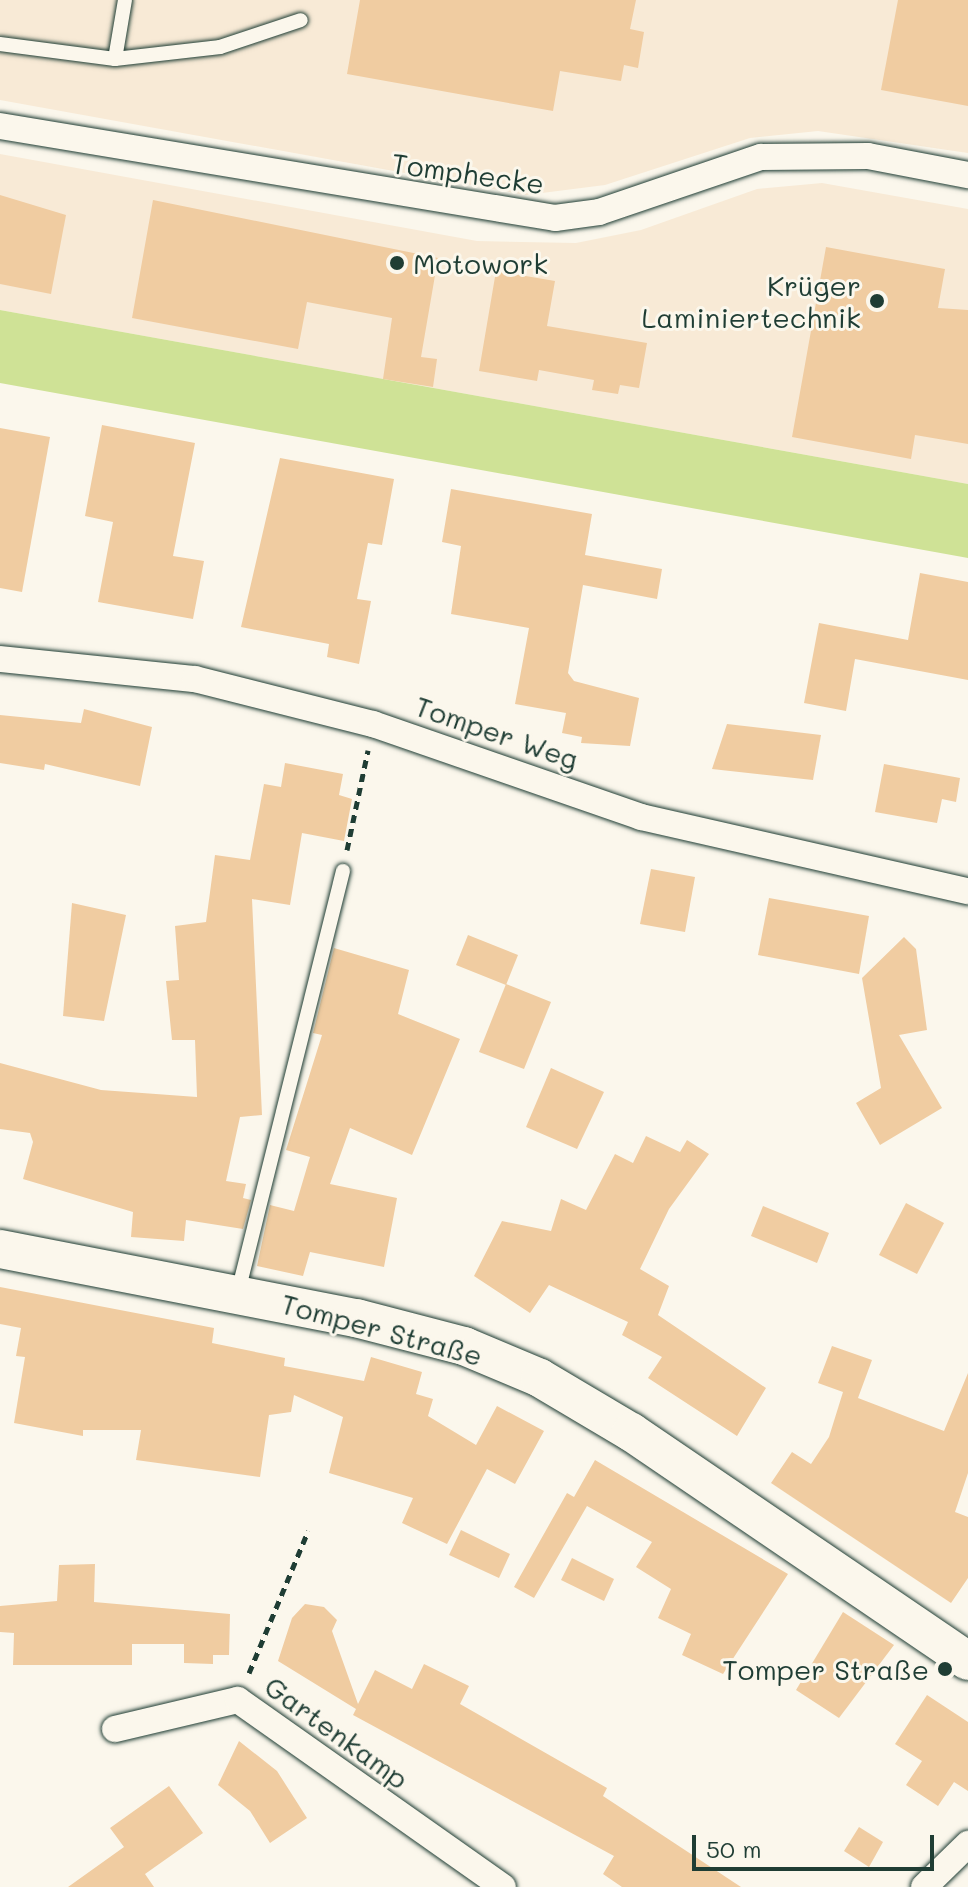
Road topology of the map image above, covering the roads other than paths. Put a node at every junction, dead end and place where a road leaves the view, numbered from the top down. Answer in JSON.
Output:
{"nodes":[{"id":1,"x":125,"y":0,"type":"edge"},
{"id":2,"x":301,"y":20,"type":"dead end"},
{"id":3,"x":0,"y":44,"type":"edge"},
{"id":4,"x":115,"y":59,"type":"junction"},
{"id":5,"x":0,"y":126,"type":"edge"},
{"id":6,"x":968,"y":175,"type":"edge"},
{"id":7,"x":0,"y":659,"type":"edge"},
{"id":8,"x":343,"y":871,"type":"road end"},
{"id":9,"x":968,"y":891,"type":"edge"},
{"id":10,"x":968,"y":914,"type":"edge"},
{"id":11,"x":0,"y":1249,"type":"edge"},
{"id":12,"x":238,"y":1293,"type":"junction"},
{"id":13,"x":968,"y":1661,"type":"edge"},
{"id":14,"x":115,"y":1729,"type":"dead end"},
{"id":15,"x":968,"y":1844,"type":"edge"},
{"id":16,"x":503,"y":1887,"type":"edge"},
{"id":17,"x":924,"y":1887,"type":"edge"}],
"edges":[{"from":1,"to":4,"type":"lane"},
{"from":2,"to":4,"type":"lane"},
{"from":3,"to":4,"type":"lane"},
{"from":5,"to":6,"type":"street","name":"Tomphecke"},
{"from":7,"to":9,"type":"street","name":"Tomper Weg"},
{"from":8,"to":12,"type":"lane"},
{"from":9,"to":10,"type":"street"},
{"from":11,"to":12,"type":"main road","name":"Tomper Straße"},
{"from":12,"to":13,"type":"main road","name":"Tomper Straße"},
{"from":14,"to":16,"type":"street","name":"Gartenkamp"},
{"from":15,"to":17,"type":"street"}]}
